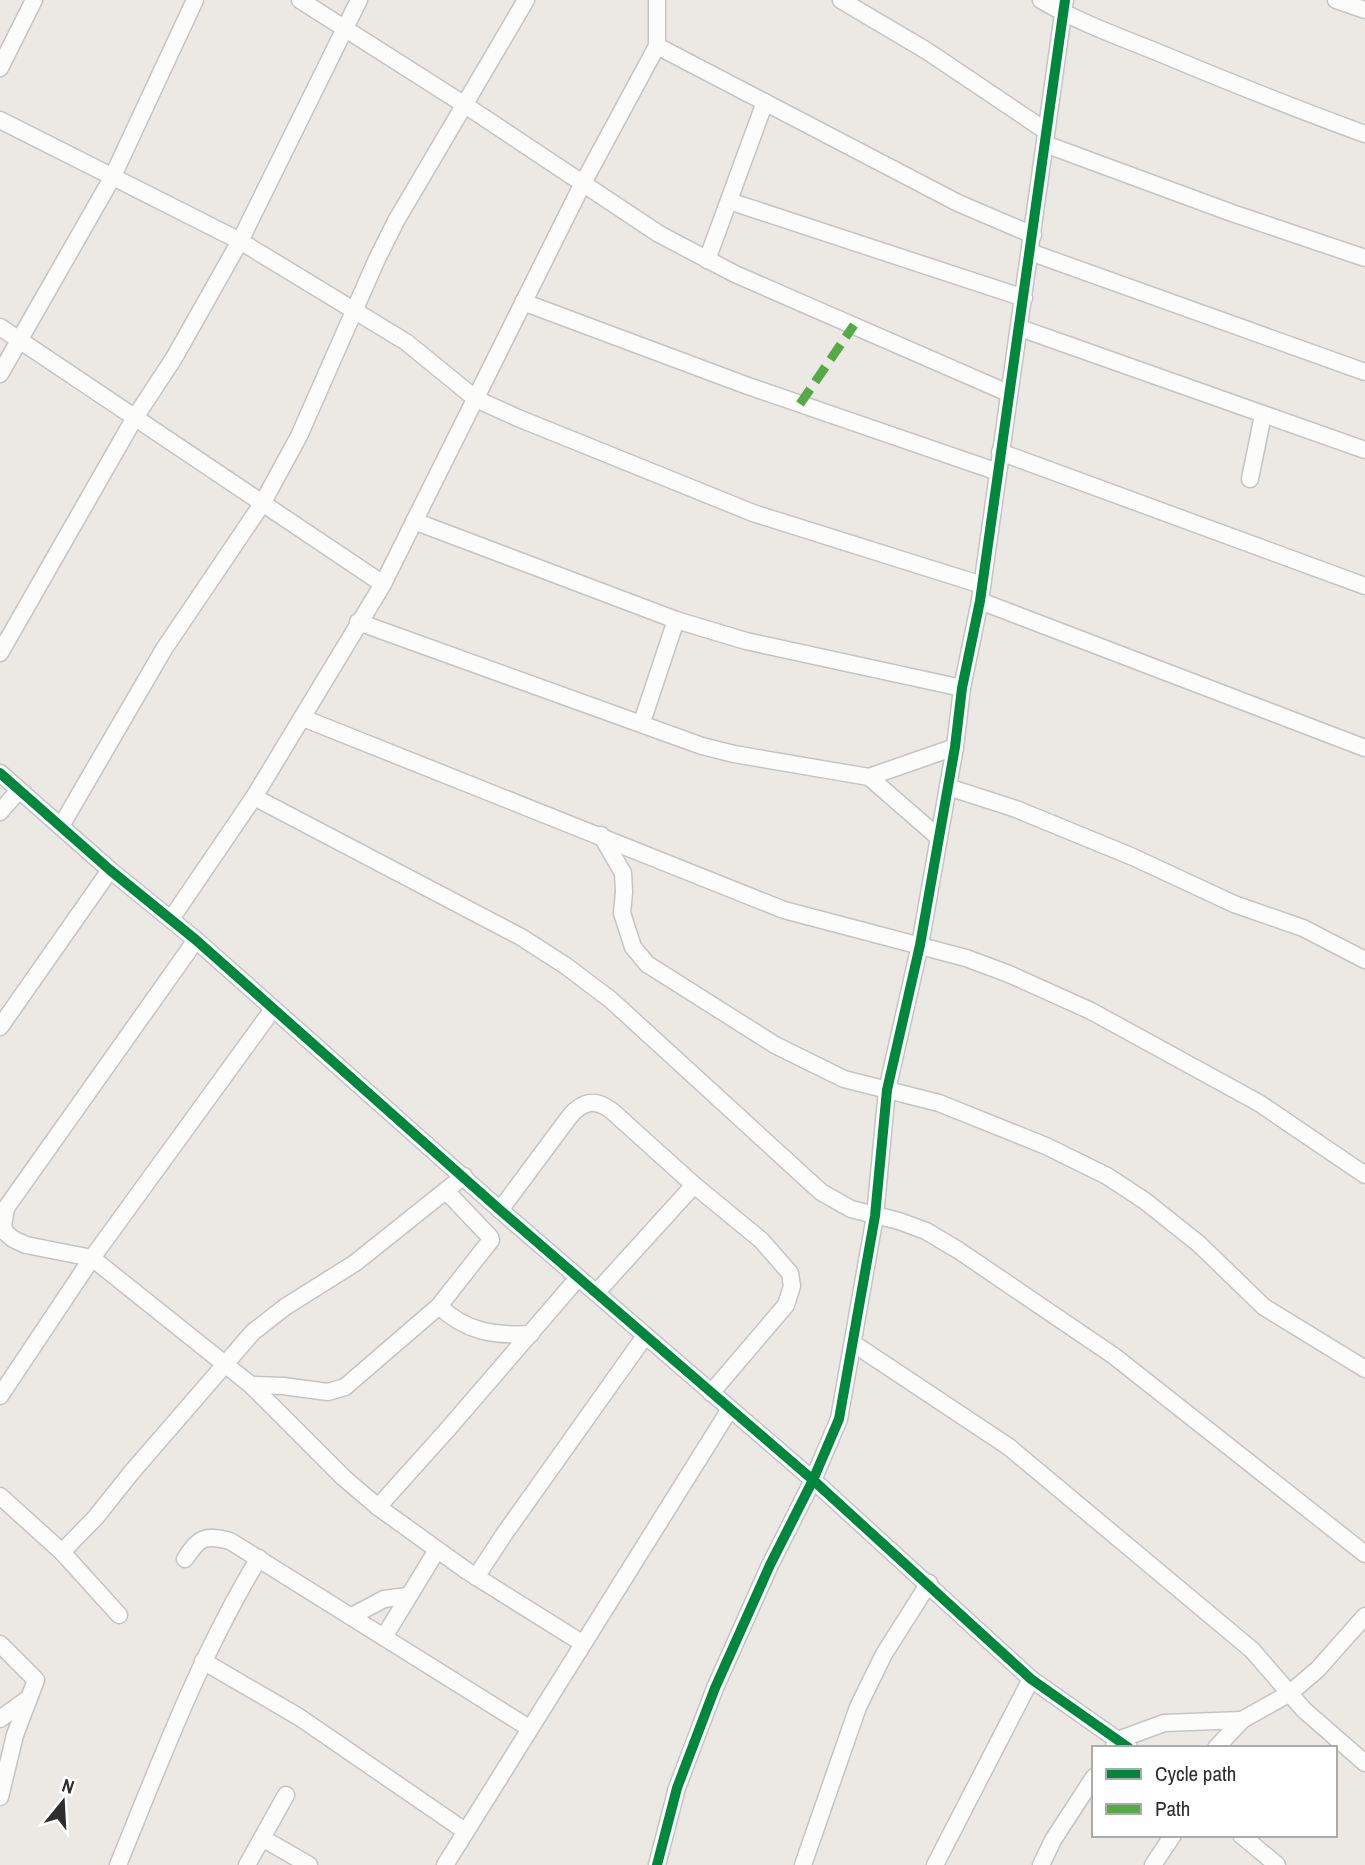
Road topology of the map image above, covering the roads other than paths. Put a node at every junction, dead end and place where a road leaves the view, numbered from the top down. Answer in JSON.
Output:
{"nodes":[{"id":1,"x":34,"y":0,"type":"edge"},
{"id":2,"x":195,"y":0,"type":"edge"},
{"id":3,"x":300,"y":0,"type":"edge"},
{"id":4,"x":359,"y":0,"type":"edge"},
{"id":5,"x":526,"y":0,"type":"edge"},
{"id":6,"x":657,"y":0,"type":"edge"},
{"id":7,"x":841,"y":0,"type":"edge"},
{"id":8,"x":1041,"y":0,"type":"edge"},
{"id":9,"x":1336,"y":0,"type":"edge"},
{"id":10,"x":1064,"y":7,"type":"edge"},
{"id":11,"x":1365,"y":9,"type":"edge"},
{"id":12,"x":346,"y":28,"type":"junction"},
{"id":13,"x":657,"y":46,"type":"junction"},
{"id":14,"x":0,"y":68,"type":"edge"},
{"id":15,"x":765,"y":102,"type":"junction"},
{"id":16,"x":466,"y":105,"type":"junction"},
{"id":17,"x":0,"y":120,"type":"edge"},
{"id":18,"x":1365,"y":134,"type":"edge"},
{"id":19,"x":1046,"y":138,"type":"junction"},
{"id":20,"x":112,"y":178,"type":"junction"},
{"id":21,"x":582,"y":185,"type":"junction"},
{"id":22,"x":729,"y":201,"type":"junction"},
{"id":23,"x":1033,"y":235,"type":"junction"},
{"id":24,"x":240,"y":241,"type":"junction"},
{"id":25,"x":1030,"y":252,"type":"junction"},
{"id":26,"x":1365,"y":258,"type":"edge"},
{"id":27,"x":707,"y":261,"type":"junction"},
{"id":28,"x":1024,"y":298,"type":"junction"},
{"id":29,"x":523,"y":302,"type":"junction"},
{"id":30,"x":354,"y":311,"type":"junction"},
{"id":31,"x":0,"y":327,"type":"edge"},
{"id":32,"x":1020,"y":328,"type":"junction"},
{"id":33,"x":20,"y":341,"type":"junction"},
{"id":34,"x":1365,"y":372,"type":"edge"},
{"id":35,"x":0,"y":374,"type":"edge"},
{"id":36,"x":1008,"y":393,"type":"junction"},
{"id":37,"x":476,"y":399,"type":"junction"},
{"id":38,"x":1263,"y":415,"type":"junction"},
{"id":39,"x":134,"y":419,"type":"junction"},
{"id":40,"x":1365,"y":450,"type":"edge"},
{"id":41,"x":1000,"y":452,"type":"junction"},
{"id":42,"x":998,"y":472,"type":"junction"},
{"id":43,"x":1250,"y":479,"type":"dead end"},
{"id":44,"x":261,"y":505,"type":"junction"},
{"id":45,"x":414,"y":521,"type":"junction"},
{"id":46,"x":383,"y":584,"type":"junction"},
{"id":47,"x":1365,"y":586,"type":"edge"},
{"id":48,"x":981,"y":593,"type":"junction"},
{"id":49,"x":676,"y":620,"type":"junction"},
{"id":50,"x":358,"y":622,"type":"junction"},
{"id":51,"x":0,"y":653,"type":"edge"},
{"id":52,"x":962,"y":688,"type":"junction"},
{"id":53,"x":303,"y":718,"type":"junction"},
{"id":54,"x":642,"y":722,"type":"junction"},
{"id":55,"x":955,"y":747,"type":"junction"},
{"id":56,"x":1365,"y":748,"type":"edge"},
{"id":57,"x":0,"y":773,"type":"edge"},
{"id":58,"x":869,"y":777,"type":"junction"},
{"id":59,"x":948,"y":787,"type":"junction"},
{"id":60,"x":19,"y":790,"type":"junction"},
{"id":61,"x":254,"y":797,"type":"junction"},
{"id":62,"x":0,"y":812,"type":"edge"},
{"id":63,"x":61,"y":826,"type":"junction"},
{"id":64,"x":601,"y":835,"type":"junction"},
{"id":65,"x":938,"y":838,"type":"junction"},
{"id":66,"x":110,"y":870,"type":"junction"},
{"id":67,"x":171,"y":919,"type":"junction"},
{"id":68,"x":196,"y":940,"type":"junction"},
{"id":69,"x":920,"y":945,"type":"junction"},
{"id":70,"x":1365,"y":960,"type":"edge"},
{"id":71,"x":273,"y":1009,"type":"junction"},
{"id":72,"x":0,"y":1027,"type":"edge"},
{"id":73,"x":887,"y":1090,"type":"junction"},
{"id":74,"x":1365,"y":1175,"type":"edge"},
{"id":75,"x":464,"y":1177,"type":"junction"},
{"id":76,"x":694,"y":1185,"type":"junction"},
{"id":77,"x":447,"y":1192,"type":"junction"},
{"id":78,"x":500,"y":1210,"type":"junction"},
{"id":79,"x":875,"y":1216,"type":"junction"},
{"id":80,"x":92,"y":1258,"type":"junction"},
{"id":81,"x":578,"y":1278,"type":"junction"},
{"id":82,"x":596,"y":1293,"type":"junction"},
{"id":83,"x":439,"y":1306,"type":"junction"},
{"id":84,"x":531,"y":1334,"type":"junction"},
{"id":85,"x":645,"y":1336,"type":"junction"},
{"id":86,"x":854,"y":1344,"type":"junction"},
{"id":87,"x":225,"y":1364,"type":"junction"},
{"id":88,"x":1365,"y":1369,"type":"edge"},
{"id":89,"x":251,"y":1385,"type":"junction"},
{"id":90,"x":711,"y":1393,"type":"junction"},
{"id":91,"x":0,"y":1396,"type":"edge"},
{"id":92,"x":730,"y":1409,"type":"junction"},
{"id":93,"x":813,"y":1480,"type":"junction"},
{"id":94,"x":0,"y":1496,"type":"edge"},
{"id":95,"x":378,"y":1507,"type":"junction"},
{"id":96,"x":437,"y":1550,"type":"junction"},
{"id":97,"x":62,"y":1552,"type":"junction"},
{"id":98,"x":1365,"y":1554,"type":"edge"},
{"id":99,"x":259,"y":1558,"type":"junction"},
{"id":100,"x":185,"y":1559,"type":"dead end"},
{"id":101,"x":476,"y":1577,"type":"junction"},
{"id":102,"x":929,"y":1583,"type":"junction"},
{"id":103,"x":407,"y":1596,"type":"junction"},
{"id":104,"x":119,"y":1615,"type":"dead end"},
{"id":105,"x":352,"y":1616,"type":"junction"},
{"id":106,"x":1365,"y":1616,"type":"edge"},
{"id":107,"x":384,"y":1637,"type":"junction"},
{"id":108,"x":582,"y":1643,"type":"junction"},
{"id":109,"x":0,"y":1644,"type":"edge"},
{"id":110,"x":203,"y":1661,"type":"junction"},
{"id":111,"x":1031,"y":1679,"type":"junction"},
{"id":112,"x":1290,"y":1693,"type":"junction"},
{"id":113,"x":30,"y":1697,"type":"junction"},
{"id":114,"x":0,"y":1719,"type":"edge"},
{"id":115,"x":1242,"y":1720,"type":"junction"},
{"id":116,"x":529,"y":1728,"type":"junction"},
{"id":117,"x":1120,"y":1745,"type":"edge"},
{"id":118,"x":1218,"y":1746,"type":"edge"},
{"id":119,"x":1339,"y":1747,"type":"edge"},
{"id":120,"x":1365,"y":1763,"type":"edge"},
{"id":121,"x":1092,"y":1780,"type":"edge"},
{"id":122,"x":286,"y":1796,"type":"dead end"},
{"id":123,"x":0,"y":1797,"type":"edge"},
{"id":124,"x":465,"y":1831,"type":"junction"},
{"id":125,"x":1172,"y":1837,"type":"edge"},
{"id":126,"x":262,"y":1838,"type":"junction"},
{"id":127,"x":1260,"y":1841,"type":"edge"},
{"id":128,"x":118,"y":1865,"type":"edge"},
{"id":129,"x":247,"y":1865,"type":"edge"},
{"id":130,"x":309,"y":1865,"type":"edge"},
{"id":131,"x":445,"y":1865,"type":"edge"},
{"id":132,"x":656,"y":1865,"type":"edge"},
{"id":133,"x":803,"y":1865,"type":"edge"},
{"id":134,"x":935,"y":1865,"type":"edge"},
{"id":135,"x":1041,"y":1865,"type":"edge"},
{"id":136,"x":1153,"y":1865,"type":"edge"},
{"id":137,"x":1277,"y":1865,"type":"edge"}],
"edges":[{"from":1,"to":14,"type":"street"},
{"from":2,"to":20,"type":"street"},
{"from":3,"to":12,"type":"street"},
{"from":4,"to":12,"type":"street"},
{"from":5,"to":16,"type":"street"},
{"from":6,"to":13,"type":"street"},
{"from":7,"to":19,"type":"street"},
{"from":8,"to":10,"type":"street"},
{"from":9,"to":11,"type":"street"},
{"from":10,"to":18,"type":"street"},
{"from":10,"to":19,"type":"street"},
{"from":12,"to":16,"type":"street"},
{"from":12,"to":24,"type":"street"},
{"from":13,"to":15,"type":"street"},
{"from":13,"to":21,"type":"street"},
{"from":15,"to":22,"type":"street"},
{"from":15,"to":23,"type":"street"},
{"from":16,"to":21,"type":"street"},
{"from":16,"to":30,"type":"street"},
{"from":17,"to":20,"type":"street"},
{"from":19,"to":23,"type":"street"},
{"from":19,"to":26,"type":"street"},
{"from":20,"to":24,"type":"street"},
{"from":20,"to":33,"type":"street"},
{"from":21,"to":27,"type":"street"},
{"from":21,"to":29,"type":"street"},
{"from":22,"to":27,"type":"street"},
{"from":22,"to":28,"type":"street"},
{"from":23,"to":25,"type":"street"},
{"from":24,"to":30,"type":"street"},
{"from":24,"to":39,"type":"street"},
{"from":25,"to":28,"type":"street"},
{"from":25,"to":34,"type":"street"},
{"from":27,"to":36,"type":"street"},
{"from":28,"to":32,"type":"street"},
{"from":29,"to":37,"type":"street"},
{"from":29,"to":42,"type":"street"},
{"from":30,"to":37,"type":"street"},
{"from":30,"to":44,"type":"street"},
{"from":31,"to":33,"type":"street"},
{"from":32,"to":36,"type":"street"},
{"from":32,"to":38,"type":"street"},
{"from":33,"to":35,"type":"street"},
{"from":33,"to":39,"type":"street"},
{"from":36,"to":41,"type":"street"},
{"from":37,"to":45,"type":"street"},
{"from":37,"to":48,"type":"street"},
{"from":38,"to":40,"type":"street"},
{"from":38,"to":43,"type":"street"},
{"from":39,"to":44,"type":"street"},
{"from":39,"to":51,"type":"street"},
{"from":41,"to":42,"type":"street"},
{"from":41,"to":47,"type":"street"},
{"from":42,"to":48,"type":"street"},
{"from":44,"to":46,"type":"street"},
{"from":44,"to":63,"type":"street"},
{"from":45,"to":46,"type":"street"},
{"from":45,"to":49,"type":"street"},
{"from":46,"to":50,"type":"street"},
{"from":48,"to":52,"type":"street"},
{"from":48,"to":56,"type":"street"},
{"from":49,"to":52,"type":"street"},
{"from":49,"to":54,"type":"street"},
{"from":50,"to":53,"type":"street"},
{"from":50,"to":54,"type":"street"},
{"from":52,"to":55,"type":"street"},
{"from":53,"to":61,"type":"street"},
{"from":53,"to":64,"type":"street"},
{"from":54,"to":58,"type":"street"},
{"from":55,"to":58,"type":"street"},
{"from":55,"to":59,"type":"street"},
{"from":57,"to":60,"type":"street"},
{"from":58,"to":65,"type":"street"},
{"from":59,"to":65,"type":"street"},
{"from":59,"to":70,"type":"street"},
{"from":60,"to":62,"type":"street"},
{"from":60,"to":63,"type":"street"},
{"from":61,"to":67,"type":"street"},
{"from":61,"to":79,"type":"street"},
{"from":63,"to":66,"type":"street"},
{"from":64,"to":69,"type":"street"},
{"from":64,"to":73,"type":"street"},
{"from":65,"to":69,"type":"street"},
{"from":66,"to":67,"type":"street"},
{"from":66,"to":72,"type":"street"},
{"from":67,"to":68,"type":"street"},
{"from":68,"to":71,"type":"street"},
{"from":68,"to":80,"type":"street"},
{"from":69,"to":73,"type":"street"},
{"from":69,"to":74,"type":"street"},
{"from":71,"to":75,"type":"street"},
{"from":71,"to":80,"type":"street"},
{"from":73,"to":79,"type":"street"},
{"from":73,"to":88,"type":"street"},
{"from":75,"to":77,"type":"street"},
{"from":75,"to":78,"type":"street"},
{"from":76,"to":78,"type":"street"},
{"from":76,"to":82,"type":"street"},
{"from":76,"to":90,"type":"street"},
{"from":77,"to":83,"type":"street"},
{"from":77,"to":87,"type":"street"},
{"from":78,"to":81,"type":"street"},
{"from":79,"to":86,"type":"street"},
{"from":79,"to":98,"type":"street"},
{"from":80,"to":87,"type":"street"},
{"from":80,"to":91,"type":"street"},
{"from":81,"to":82,"type":"street"},
{"from":81,"to":84,"type":"street"},
{"from":82,"to":85,"type":"street"},
{"from":83,"to":84,"type":"street"},
{"from":83,"to":89,"type":"street"},
{"from":84,"to":95,"type":"street"},
{"from":85,"to":90,"type":"street"},
{"from":85,"to":101,"type":"street"},
{"from":86,"to":93,"type":"street"},
{"from":86,"to":112,"type":"street"},
{"from":87,"to":89,"type":"street"},
{"from":87,"to":97,"type":"street"},
{"from":89,"to":95,"type":"street"},
{"from":90,"to":92,"type":"street"},
{"from":92,"to":93,"type":"street"},
{"from":92,"to":108,"type":"street"},
{"from":93,"to":102,"type":"street"},
{"from":93,"to":132,"type":"street"},
{"from":94,"to":97,"type":"street"},
{"from":95,"to":96,"type":"street"},
{"from":96,"to":101,"type":"street"},
{"from":96,"to":103,"type":"street"},
{"from":97,"to":104,"type":"street"},
{"from":99,"to":100,"type":"street"},
{"from":99,"to":105,"type":"street"},
{"from":99,"to":110,"type":"street"},
{"from":101,"to":108,"type":"street"},
{"from":102,"to":111,"type":"street"},
{"from":102,"to":133,"type":"street"},
{"from":103,"to":105,"type":"street"},
{"from":103,"to":107,"type":"street"},
{"from":105,"to":107,"type":"street"},
{"from":106,"to":112,"type":"street"},
{"from":107,"to":116,"type":"street"},
{"from":108,"to":116,"type":"street"},
{"from":109,"to":113,"type":"street"},
{"from":110,"to":124,"type":"street"},
{"from":110,"to":128,"type":"street"},
{"from":111,"to":117,"type":"street"},
{"from":111,"to":134,"type":"street"},
{"from":112,"to":115,"type":"street"},
{"from":112,"to":119,"type":"street"},
{"from":113,"to":114,"type":"street"},
{"from":113,"to":123,"type":"street"},
{"from":115,"to":117,"type":"street"},
{"from":115,"to":118,"type":"street"},
{"from":116,"to":124,"type":"street"},
{"from":119,"to":120,"type":"street"},
{"from":121,"to":135,"type":"street"},
{"from":122,"to":126,"type":"street"},
{"from":124,"to":131,"type":"street"},
{"from":125,"to":136,"type":"street"},
{"from":126,"to":129,"type":"street"},
{"from":126,"to":130,"type":"street"},
{"from":127,"to":137,"type":"street"}]}
